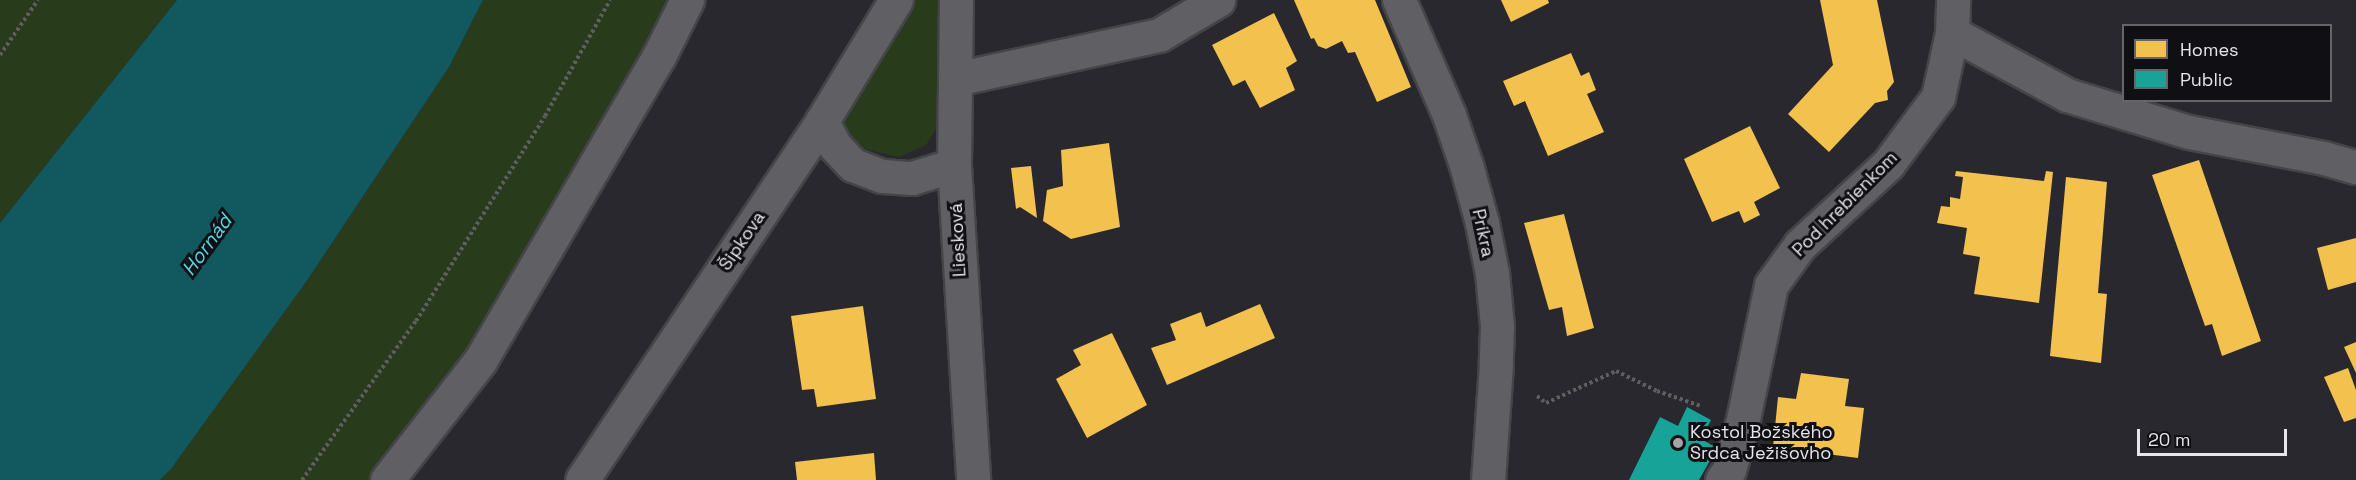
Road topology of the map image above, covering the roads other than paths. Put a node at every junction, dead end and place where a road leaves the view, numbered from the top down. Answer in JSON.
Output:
{"nodes":[{"id":1,"x":687,"y":0,"type":"edge"},
{"id":2,"x":897,"y":0,"type":"edge"},
{"id":3,"x":956,"y":0,"type":"edge"},
{"id":4,"x":1218,"y":0,"type":"edge"},
{"id":5,"x":1399,"y":0,"type":"edge"},
{"id":6,"x":1953,"y":0,"type":"edge"},
{"id":7,"x":1952,"y":33,"type":"junction"},
{"id":8,"x":955,"y":79,"type":"junction"},
{"id":9,"x":822,"y":121,"type":"junction"},
{"id":10,"x":954,"y":165,"type":"junction"},
{"id":11,"x":2356,"y":167,"type":"edge"},
{"id":12,"x":387,"y":480,"type":"edge"},
{"id":13,"x":582,"y":480,"type":"edge"},
{"id":14,"x":973,"y":480,"type":"edge"},
{"id":15,"x":1488,"y":480,"type":"edge"},
{"id":16,"x":1722,"y":480,"type":"edge"}],
"edges":[{"from":1,"to":12,"type":"street"},
{"from":2,"to":9,"type":"street","name":"Šipkova"},
{"from":3,"to":8,"type":"street","name":"Liesková"},
{"from":4,"to":8,"type":"street"},
{"from":5,"to":15,"type":"street","name":"Príkra"},
{"from":6,"to":7,"type":"street","name":"Pod hrebienkom"},
{"from":7,"to":11,"type":"street"},
{"from":7,"to":16,"type":"street","name":"Pod hrebienkom"},
{"from":8,"to":10,"type":"street","name":"Liesková"},
{"from":9,"to":10,"type":"street"},
{"from":9,"to":13,"type":"street","name":"Šipkova"},
{"from":10,"to":14,"type":"street","name":"Liesková"}]}
